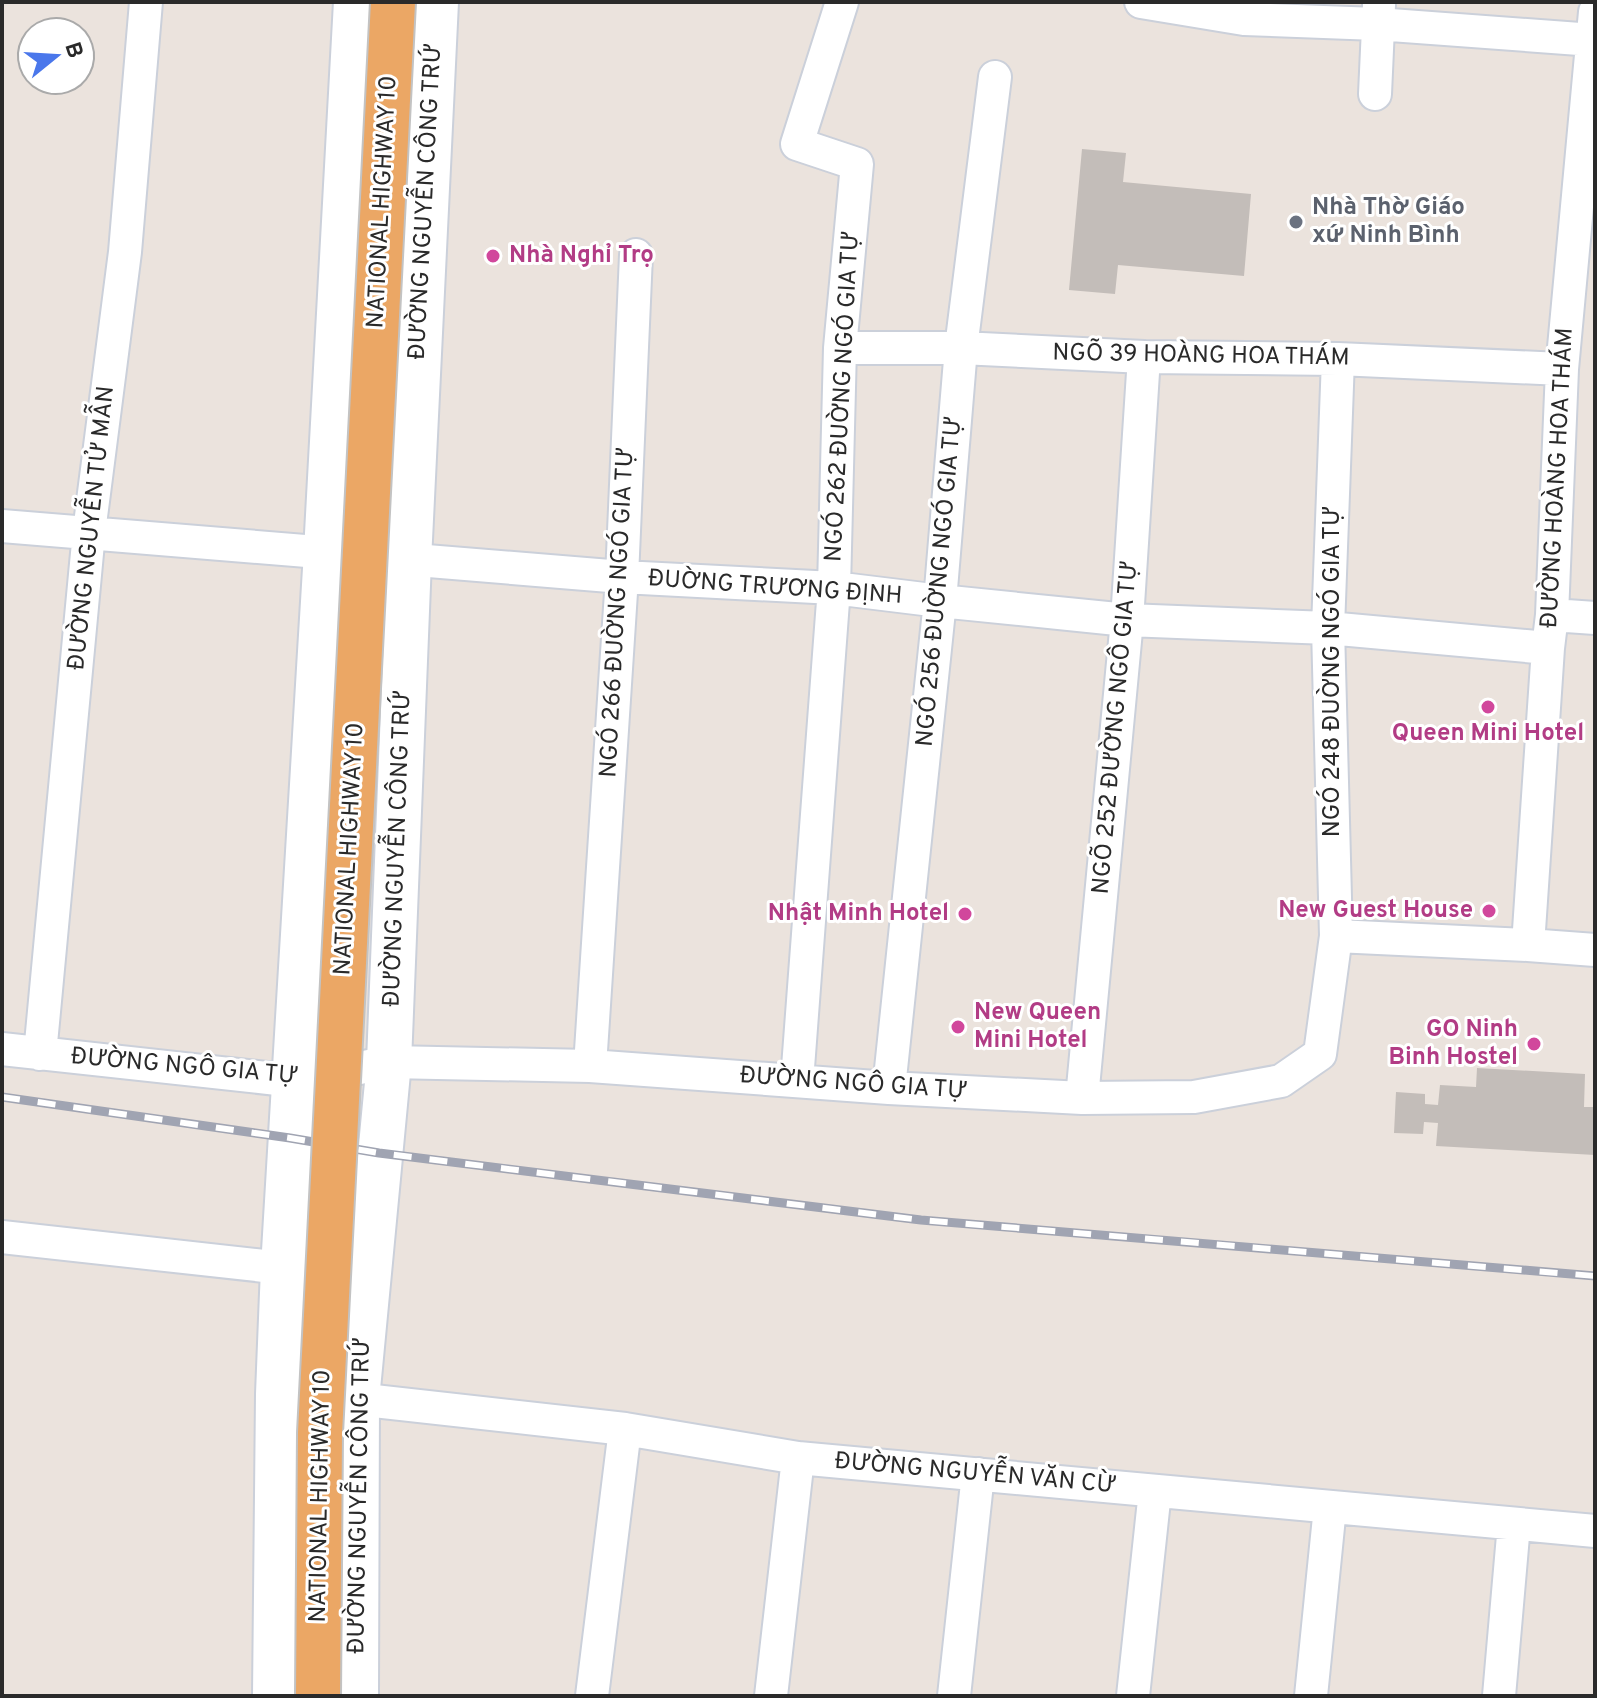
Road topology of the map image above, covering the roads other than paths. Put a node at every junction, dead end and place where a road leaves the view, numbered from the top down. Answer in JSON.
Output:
{"nodes":[{"id":1,"x":146,"y":2,"type":"edge"},
{"id":2,"x":356,"y":2,"type":"edge"},
{"id":3,"x":393,"y":2,"type":"edge"},
{"id":4,"x":436,"y":2,"type":"edge"},
{"id":5,"x":842,"y":2,"type":"edge"},
{"id":6,"x":1141,"y":2,"type":"edge"},
{"id":7,"x":1290,"y":11,"type":"edge"},
{"id":8,"x":1378,"y":13,"type":"edge"},
{"id":9,"x":1594,"y":26,"type":"edge"},
{"id":10,"x":995,"y":77,"type":"dead end"},
{"id":11,"x":1375,"y":94,"type":"dead end"},
{"id":12,"x":636,"y":255,"type":"dead end"},
{"id":13,"x":1584,"y":264,"type":"edge"},
{"id":14,"x":840,"y":348,"type":"junction"},
{"id":15,"x":961,"y":348,"type":"junction"},
{"id":16,"x":1144,"y":357,"type":"junction"},
{"id":17,"x":1338,"y":359,"type":"junction"},
{"id":18,"x":1562,"y":369,"type":"junction"},
{"id":19,"x":2,"y":526,"type":"edge"},
{"id":20,"x":89,"y":532,"type":"junction"},
{"id":21,"x":326,"y":552,"type":"junction"},
{"id":22,"x":409,"y":560,"type":"junction"},
{"id":23,"x":622,"y":577,"type":"junction"},
{"id":24,"x":834,"y":588,"type":"junction"},
{"id":25,"x":940,"y":601,"type":"junction"},
{"id":26,"x":1552,"y":615,"type":"junction"},
{"id":27,"x":1595,"y":618,"type":"edge"},
{"id":28,"x":1127,"y":620,"type":"junction"},
{"id":29,"x":1328,"y":628,"type":"junction"},
{"id":30,"x":1548,"y":648,"type":"junction"},
{"id":31,"x":1336,"y":936,"type":"junction"},
{"id":32,"x":1528,"y":945,"type":"junction"},
{"id":33,"x":1595,"y":950,"type":"edge"},
{"id":34,"x":2,"y":1049,"type":"edge"},
{"id":35,"x":40,"y":1054,"type":"junction"},
{"id":36,"x":389,"y":1062,"type":"junction"},
{"id":37,"x":590,"y":1066,"type":"junction"},
{"id":38,"x":295,"y":1081,"type":"junction"},
{"id":39,"x":797,"y":1081,"type":"junction"},
{"id":40,"x":889,"y":1088,"type":"junction"},
{"id":41,"x":1082,"y":1098,"type":"junction"},
{"id":42,"x":2,"y":1237,"type":"edge"},
{"id":43,"x":283,"y":1268,"type":"junction"},
{"id":44,"x":278,"y":1394,"type":"junction"},
{"id":45,"x":357,"y":1399,"type":"junction"},
{"id":46,"x":625,"y":1429,"type":"junction"},
{"id":47,"x":798,"y":1458,"type":"junction"},
{"id":48,"x":978,"y":1474,"type":"junction"},
{"id":49,"x":1155,"y":1491,"type":"junction"},
{"id":50,"x":1330,"y":1507,"type":"junction"},
{"id":51,"x":1514,"y":1524,"type":"junction"},
{"id":52,"x":1595,"y":1531,"type":"edge"},
{"id":53,"x":275,"y":1696,"type":"edge"},
{"id":54,"x":318,"y":1696,"type":"edge"},
{"id":55,"x":356,"y":1696,"type":"edge"},
{"id":56,"x":592,"y":1696,"type":"edge"},
{"id":57,"x":771,"y":1696,"type":"edge"},
{"id":58,"x":954,"y":1696,"type":"edge"},
{"id":59,"x":1133,"y":1696,"type":"edge"},
{"id":60,"x":1311,"y":1696,"type":"edge"},
{"id":61,"x":1499,"y":1696,"type":"edge"}],
"edges":[{"from":1,"to":20,"type":"street","name":"ĐƯỜNG NGUYỄN TỬ MẪN"},
{"from":2,"to":21,"type":"main road"},
{"from":3,"to":54,"type":"highway","name":"NATIONAL HIGHWAY 10","bridge":true},
{"from":4,"to":22,"type":"main road","name":"ĐƯỜNG NGUYỄN CÔNG TRỨ"},
{"from":5,"to":14,"type":"street","name":"NGÓ 262 ĐUỜNG NGÓ GIA TỰ"},
{"from":6,"to":7,"type":"street"},
{"from":7,"to":8,"type":"street"},
{"from":8,"to":9,"type":"street"},
{"from":8,"to":11,"type":"street"},
{"from":9,"to":13,"type":"street","name":"ĐƯỜNG HOÀNG HOA THÁM"},
{"from":10,"to":15,"type":"street","name":"NGÓ 256 ĐUỜNG NGÓ GIA TỰ"},
{"from":12,"to":23,"type":"street","name":"NGÓ 266 ĐUỜNG NGÓ GIA TỰ"},
{"from":13,"to":18,"type":"street","name":"ĐƯỜNG HOÀNG HOA THÁM"},
{"from":14,"to":15,"type":"street","name":"NGÕ 39 HOÀNG HOA THÁM"},
{"from":14,"to":24,"type":"street","name":"NGÓ 262 ĐUỜNG NGÓ GIA TỰ"},
{"from":15,"to":16,"type":"street","name":"NGÕ 39 HOÀNG HOA THÁM"},
{"from":15,"to":25,"type":"street","name":"NGÓ 256 ĐUỜNG NGÓ GIA TỰ"},
{"from":16,"to":17,"type":"street","name":"NGÕ 39 HOÀNG HOA THÁM"},
{"from":16,"to":28,"type":"street","name":"NGÕ 252 ĐƯỜNG NGÔ GIA TỰ"},
{"from":17,"to":18,"type":"street","name":"NGÕ 39 HOÀNG HOA THÁM"},
{"from":17,"to":29,"type":"street","name":"NGÓ 248 ĐUỜNG NGÓ GIA TỰ"},
{"from":18,"to":26,"type":"street","name":"ĐƯỜNG HOÀNG HOA THÁM"},
{"from":19,"to":20,"type":"street","name":"ĐUỜNG TRƯƠNG ĐỊNH"},
{"from":20,"to":21,"type":"street","name":"ĐUỜNG TRƯƠNG ĐỊNH"},
{"from":20,"to":35,"type":"street","name":"ĐƯỜNG NGUYỄN TỬ MẪN"},
{"from":21,"to":22,"type":"street","name":"ĐUỜNG TRƯƠNG ĐỊNH"},
{"from":21,"to":38,"type":"main road"},
{"from":22,"to":23,"type":"street","name":"ĐUỜNG TRƯƠNG ĐỊNH"},
{"from":22,"to":36,"type":"main road","name":"ĐƯỜNG NGUYỄN CÔNG TRỨ"},
{"from":23,"to":24,"type":"street","name":"ĐUỜNG TRƯƠNG ĐỊNH"},
{"from":23,"to":37,"type":"street","name":"NGÓ 266 ĐUỜNG NGÓ GIA TỰ"},
{"from":24,"to":25,"type":"street","name":"ĐUỜNG TRƯƠNG ĐỊNH"},
{"from":24,"to":39,"type":"street","name":"NGÓ 262 ĐUỜNG NGÓ GIA TỰ"},
{"from":25,"to":28,"type":"street","name":"ĐUỜNG TRƯƠNG ĐỊNH"},
{"from":25,"to":40,"type":"street","name":"NGÓ 256 ĐUỜNG NGÓ GIA TỰ"},
{"from":26,"to":27,"type":"street"},
{"from":26,"to":30,"type":"street","name":"ĐƯỜNG HOÀNG HOA THÁM"},
{"from":28,"to":29,"type":"street","name":"ĐUỜNG TRƯƠNG ĐỊNH"},
{"from":28,"to":41,"type":"street","name":"NGÕ 252 ĐƯỜNG NGÔ GIA TỰ"},
{"from":29,"to":30,"type":"street","name":"ĐUỜNG TRƯƠNG ĐỊNH"},
{"from":29,"to":31,"type":"street","name":"NGÓ 248 ĐUỜNG NGÓ GIA TỰ"},
{"from":30,"to":32,"type":"street","name":"ĐƯỜNG HOÀNG HOA THÁM"},
{"from":31,"to":32,"type":"street"},
{"from":31,"to":41,"type":"street","name":"ĐƯỜNG NGÔ GIA TỰ"},
{"from":32,"to":33,"type":"street"},
{"from":34,"to":35,"type":"street","name":"ĐƯỜNG NGÔ GIA TỰ"},
{"from":35,"to":38,"type":"street","name":"ĐƯỜNG NGÔ GIA TỰ"},
{"from":36,"to":37,"type":"street","name":"ĐƯỜNG NGÔ GIA TỰ"},
{"from":36,"to":38,"type":"street","name":"ĐƯỜNG NGÔ GIA TỰ"},
{"from":36,"to":45,"type":"main road","name":"ĐƯỜNG NGUYỄN CÔNG TRỨ"},
{"from":37,"to":39,"type":"street","name":"ĐƯỜNG NGÔ GIA TỰ"},
{"from":38,"to":43,"type":"main road"},
{"from":39,"to":40,"type":"street","name":"ĐƯỜNG NGÔ GIA TỰ"},
{"from":40,"to":41,"type":"street","name":"ĐƯỜNG NGÔ GIA TỰ"},
{"from":42,"to":43,"type":"street"},
{"from":43,"to":44,"type":"main road"},
{"from":44,"to":45,"type":"street","name":"ĐƯỜNG NGUYỄN VĂN CỪ"},
{"from":44,"to":53,"type":"main road"},
{"from":45,"to":46,"type":"street","name":"ĐƯỜNG NGUYỄN VĂN CỪ"},
{"from":45,"to":55,"type":"main road","name":"ĐƯỜNG NGUYỄN CÔNG TRỨ"},
{"from":46,"to":47,"type":"street","name":"ĐƯỜNG NGUYỄN VĂN CỪ"},
{"from":46,"to":56,"type":"street"},
{"from":47,"to":48,"type":"street","name":"ĐƯỜNG NGUYỄN VĂN CỪ"},
{"from":47,"to":57,"type":"street"},
{"from":48,"to":49,"type":"street","name":"ĐƯỜNG NGUYỄN VĂN CỪ"},
{"from":48,"to":58,"type":"street"},
{"from":49,"to":50,"type":"street","name":"ĐƯỜNG NGUYỄN VĂN CỪ"},
{"from":49,"to":59,"type":"street"},
{"from":50,"to":51,"type":"street","name":"ĐƯỜNG NGUYỄN VĂN CỪ"},
{"from":50,"to":60,"type":"street"},
{"from":51,"to":52,"type":"street","name":"ĐƯỜNG NGUYỄN VĂN CỪ"},
{"from":51,"to":61,"type":"street"}]}
